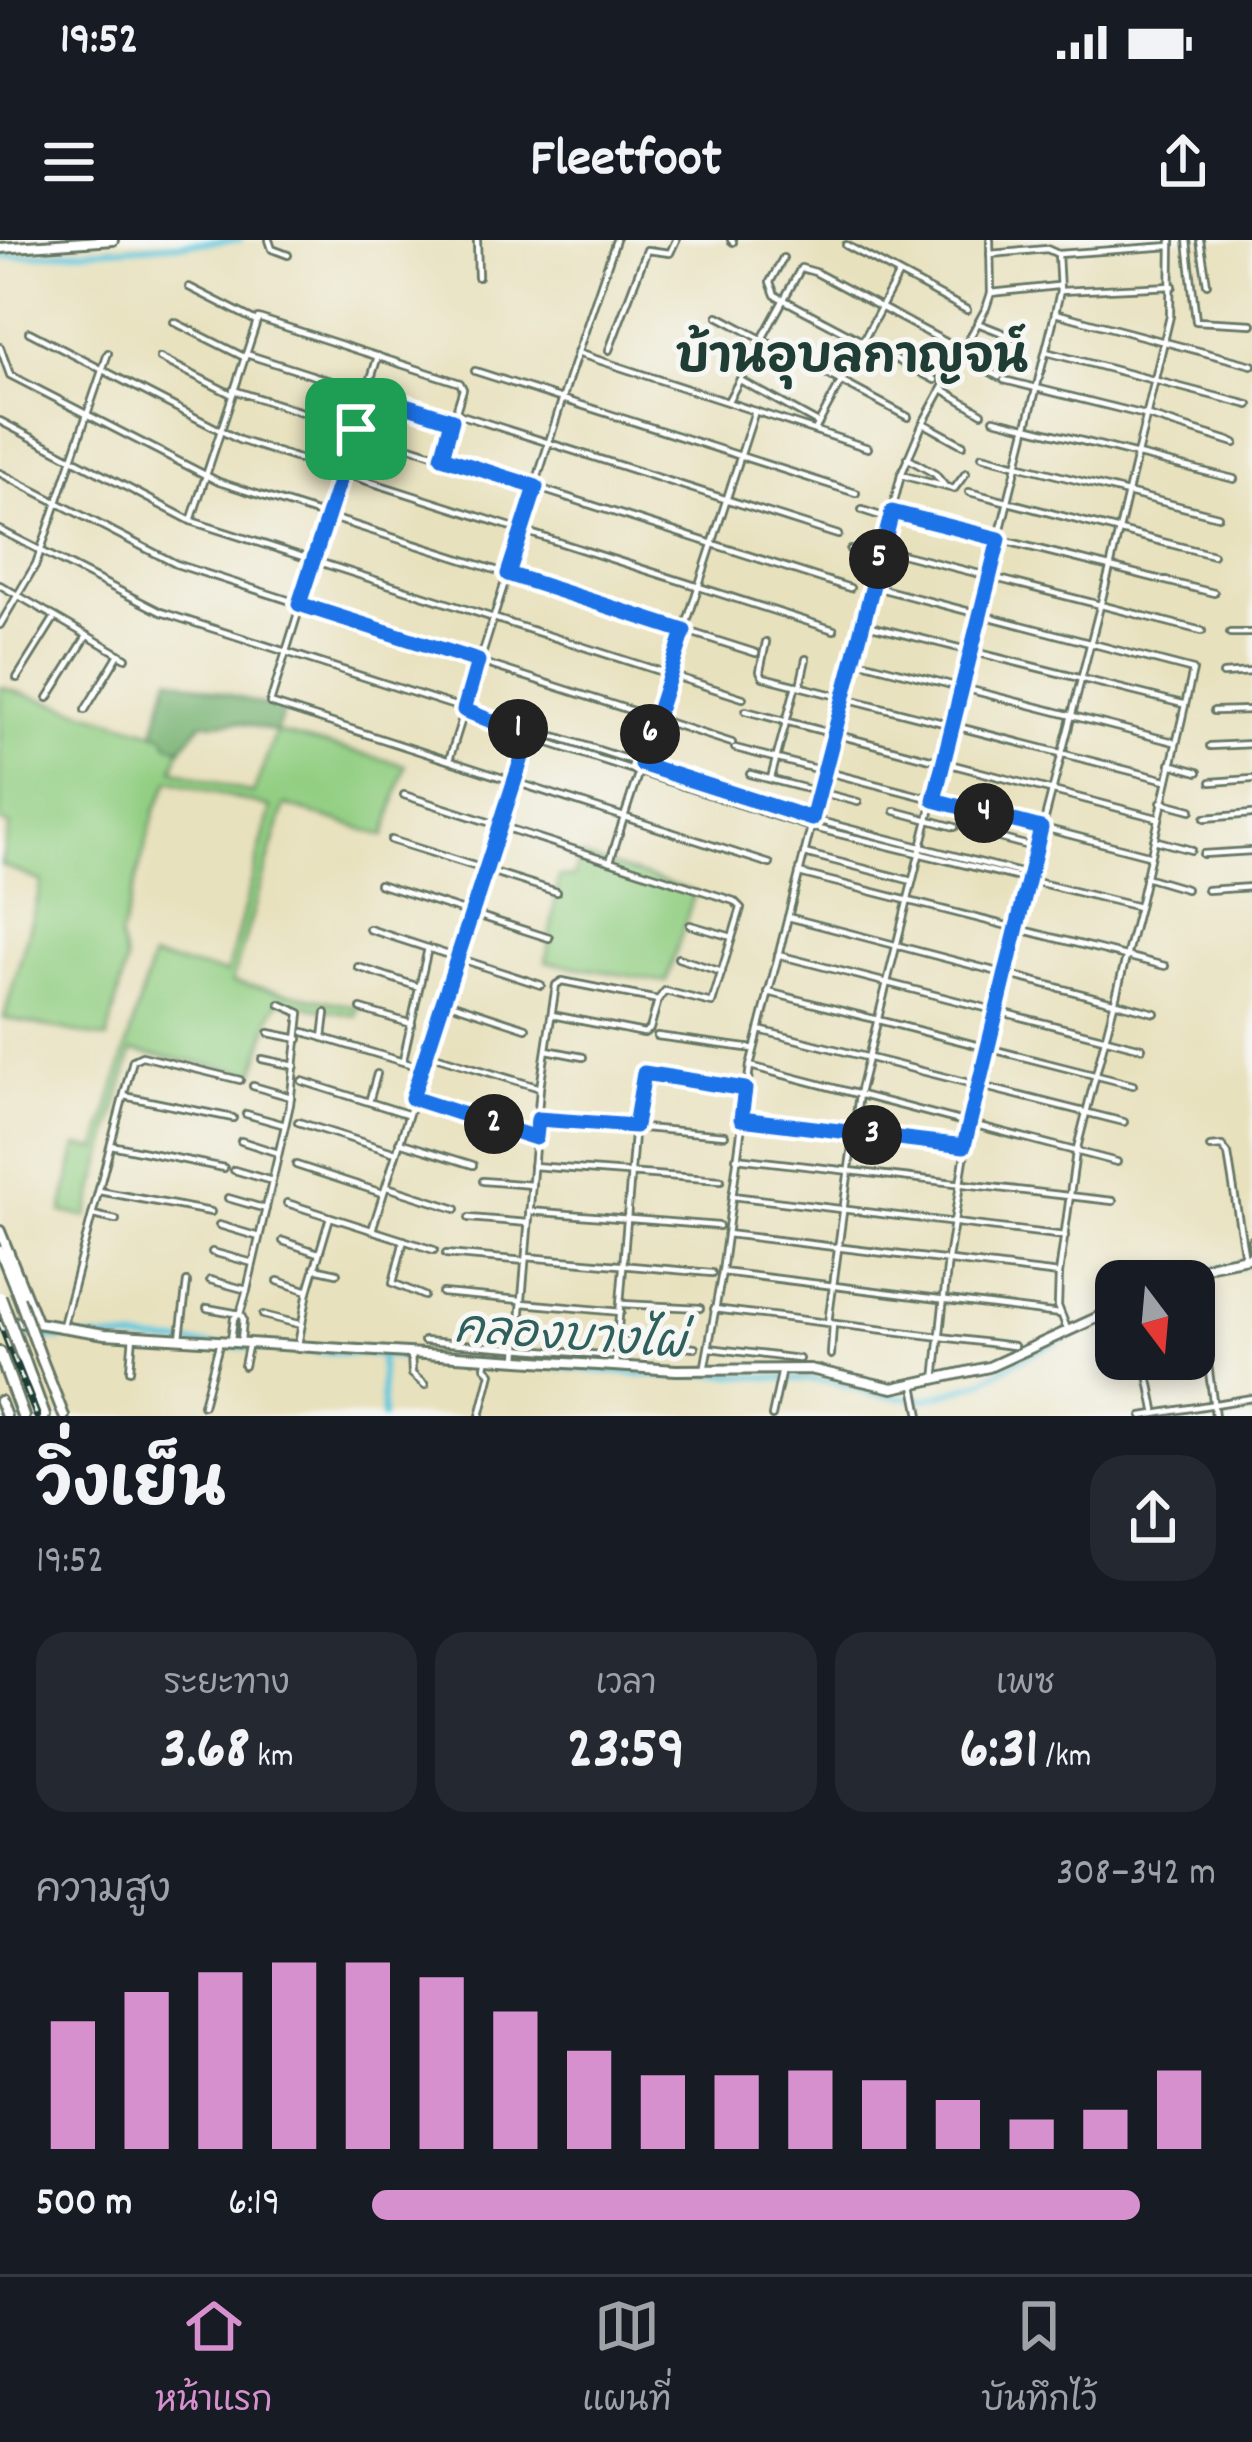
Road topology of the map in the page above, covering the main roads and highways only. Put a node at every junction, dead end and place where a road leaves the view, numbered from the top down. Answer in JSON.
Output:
{"nodes":[{"id":1,"x":0,"y":1297,"type":"edge"},
{"id":2,"x":1,"y":1354,"type":"edge"},
{"id":3,"x":23,"y":1416,"type":"edge"},
{"id":4,"x":44,"y":1416,"type":"edge"}],
"edges":[{"from":1,"to":4,"type":"highway","bridge":true},
{"from":2,"to":3,"type":"highway"}]}
